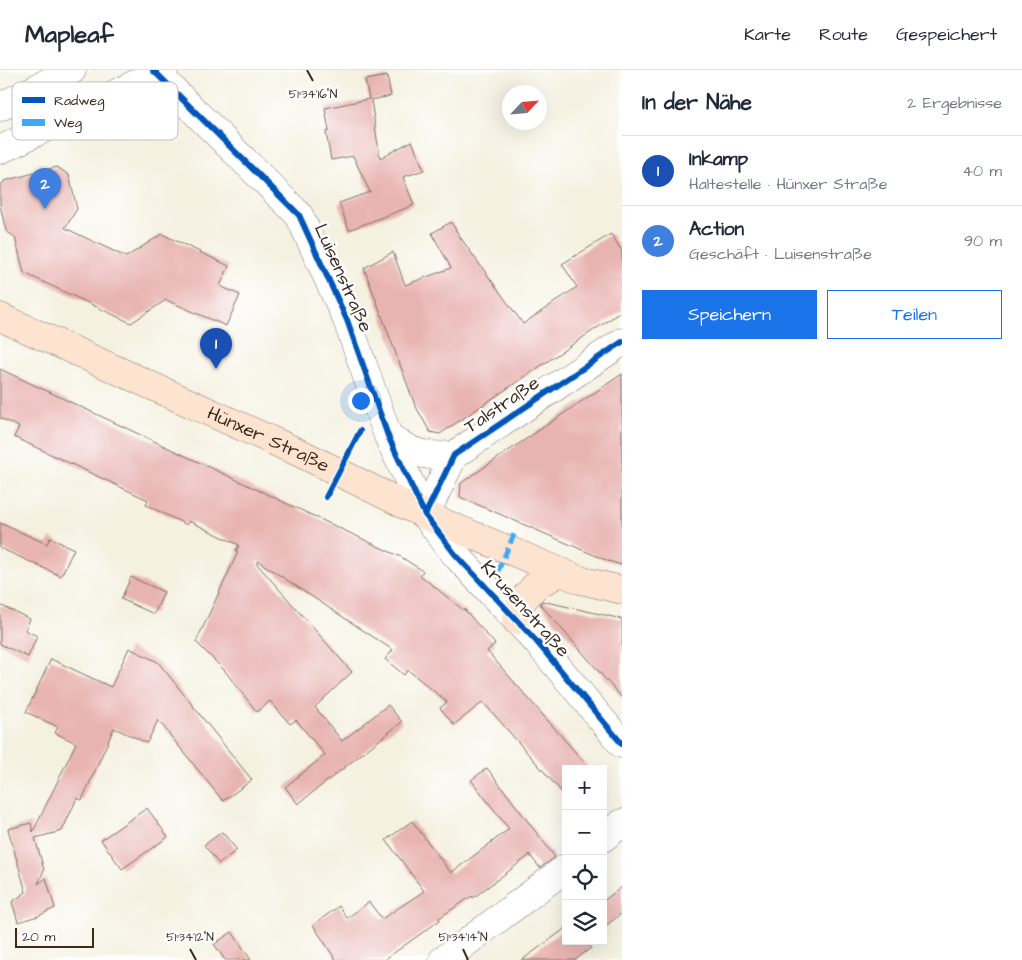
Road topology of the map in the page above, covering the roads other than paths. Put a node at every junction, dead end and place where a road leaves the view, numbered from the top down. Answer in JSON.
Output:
{"nodes":[{"id":1,"x":72,"y":70,"type":"edge"},
{"id":2,"x":158,"y":71,"type":"edge"},
{"id":3,"x":49,"y":82,"type":"edge"},
{"id":4,"x":136,"y":82,"type":"edge"},
{"id":5,"x":169,"y":82,"type":"edge"},
{"id":6,"x":178,"y":91,"type":"edge"},
{"id":7,"x":12,"y":101,"type":"edge"},
{"id":8,"x":0,"y":107,"type":"edge"},
{"id":9,"x":20,"y":140,"type":"edge"},
{"id":10,"x":0,"y":150,"type":"edge"},
{"id":11,"x":0,"y":317,"type":"edge"},
{"id":12,"x":622,"y":342,"type":"edge"},
{"id":13,"x":388,"y":436,"type":"junction"},
{"id":14,"x":454,"y":455,"type":"junction"},
{"id":15,"x":426,"y":515,"type":"junction"},
{"id":16,"x":560,"y":572,"type":"junction"},
{"id":17,"x":622,"y":590,"type":"edge"},
{"id":18,"x":516,"y":620,"type":"junction"},
{"id":19,"x":622,"y":744,"type":"edge"},
{"id":20,"x":622,"y":823,"type":"edge"},
{"id":21,"x":607,"y":835,"type":"edge"},
{"id":22,"x":562,"y":871,"type":"edge"},
{"id":23,"x":443,"y":960,"type":"edge"}],
"edges":[{"from":1,"to":3,"type":"street"},
{"from":2,"to":4,"type":"street","name":"Luisenstraße"},
{"from":2,"to":5,"type":"street","name":"Luisenstraße"},
{"from":6,"to":13,"type":"street","name":"Luisenstraße"},
{"from":7,"to":8,"type":"street"},
{"from":9,"to":10,"type":"street","name":"Luisenstraße"},
{"from":11,"to":15,"type":"main road","name":"Hünxer Straße"},
{"from":12,"to":14,"type":"street","name":"Talstraße"},
{"from":13,"to":14,"type":"street"},
{"from":13,"to":15,"type":"street","name":"Luisenstraße"},
{"from":14,"to":15,"type":"street","name":"Talstraße"},
{"from":15,"to":16,"type":"main road","name":"Hünxer Straße"},
{"from":15,"to":18,"type":"street","name":"Krusenstraße"},
{"from":16,"to":17,"type":"main road","name":"Hünxer Straße"},
{"from":16,"to":18,"type":"main road"},
{"from":18,"to":19,"type":"street","name":"Krusenstraße"},
{"from":20,"to":21,"type":"street"},
{"from":22,"to":23,"type":"street"}]}
